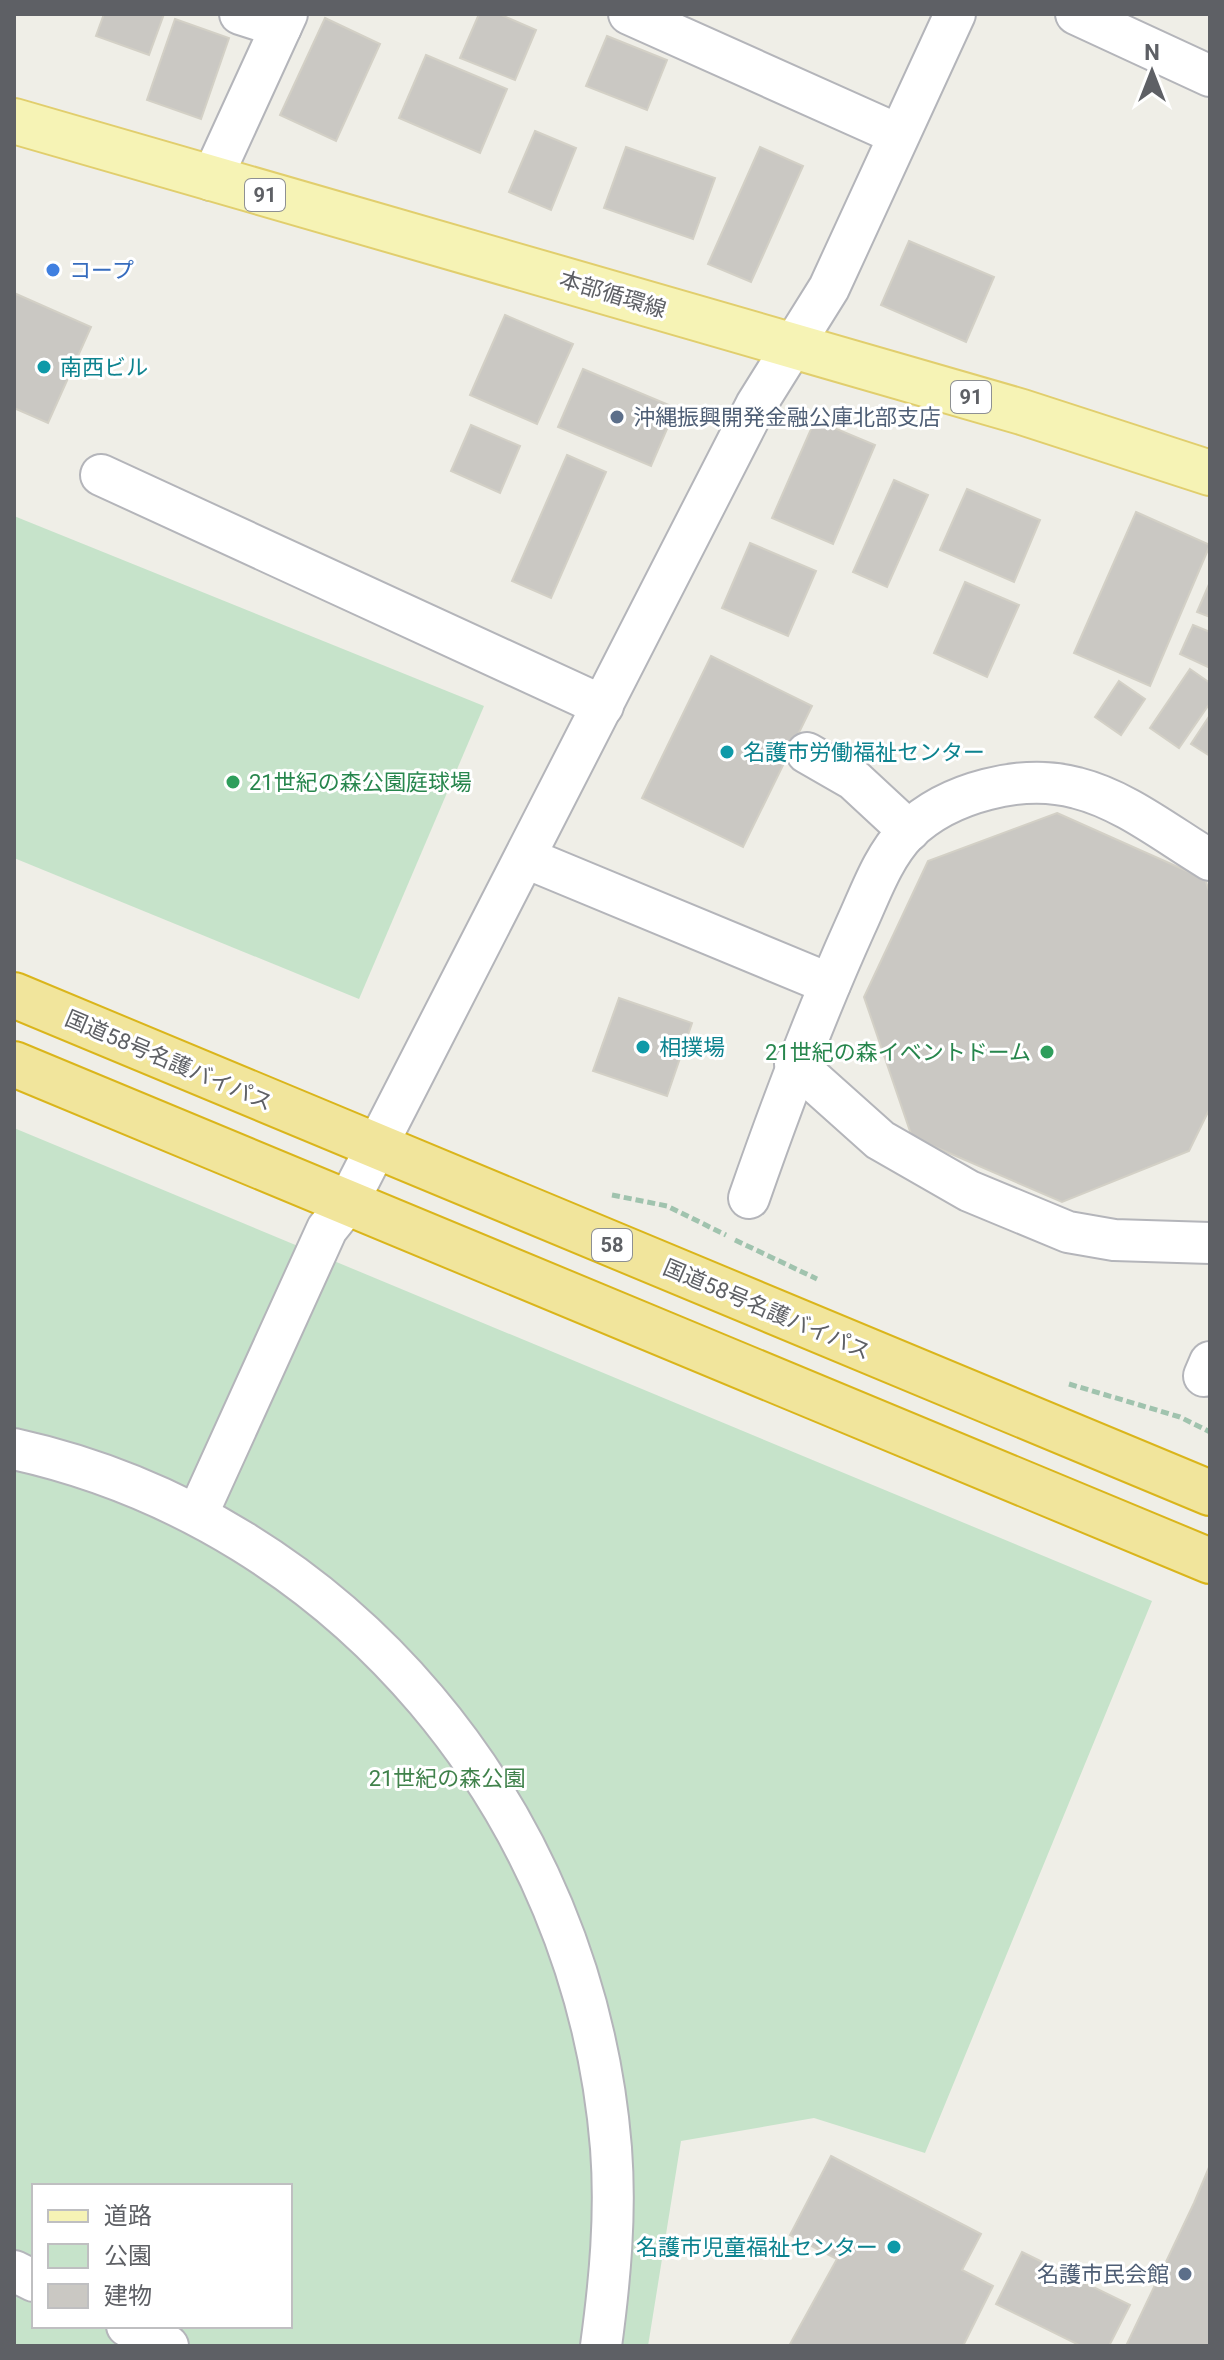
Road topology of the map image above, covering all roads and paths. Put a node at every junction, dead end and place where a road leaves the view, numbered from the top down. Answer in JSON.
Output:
{"nodes":[{"id":1,"x":240,"y":14,"type":"edge"},
{"id":2,"x":629,"y":14,"type":"edge"},
{"id":3,"x":955,"y":14,"type":"edge"},
{"id":4,"x":1076,"y":14,"type":"edge"},
{"id":5,"x":284,"y":20,"type":"edge"},
{"id":6,"x":1210,"y":76,"type":"edge"},
{"id":7,"x":14,"y":121,"type":"edge"},
{"id":8,"x":897,"y":134,"type":"junction"},
{"id":9,"x":211,"y":180,"type":"junction"},
{"id":10,"x":790,"y":347,"type":"junction"},
{"id":11,"x":1210,"y":473,"type":"edge"},
{"id":12,"x":101,"y":475,"type":"dead end"},
{"id":13,"x":603,"y":706,"type":"junction"},
{"id":14,"x":807,"y":753,"type":"dead end"},
{"id":15,"x":909,"y":831,"type":"junction"},
{"id":16,"x":526,"y":858,"type":"junction"},
{"id":17,"x":1210,"y":860,"type":"edge"},
{"id":18,"x":830,"y":984,"type":"junction"},
{"id":19,"x":14,"y":995,"type":"edge"},
{"id":20,"x":14,"y":1064,"type":"edge"},
{"id":21,"x":795,"y":1064,"type":"junction"},
{"id":22,"x":376,"y":1147,"type":"junction"},
{"id":23,"x":749,"y":1198,"type":"dead end"},
{"id":24,"x":347,"y":1204,"type":"junction"},
{"id":25,"x":1210,"y":1243,"type":"edge"},
{"id":26,"x":14,"y":1449,"type":"edge"},
{"id":27,"x":1210,"y":1493,"type":"edge"},
{"id":28,"x":198,"y":1513,"type":"junction"},
{"id":29,"x":1210,"y":1561,"type":"edge"},
{"id":30,"x":14,"y":2271,"type":"edge"},
{"id":31,"x":32,"y":2280,"type":"edge"},
{"id":32,"x":131,"y":2328,"type":"edge"},
{"id":33,"x":168,"y":2346,"type":"edge"},
{"id":34,"x":601,"y":2346,"type":"edge"}],
"edges":[{"from":1,"to":5,"type":"street"},
{"from":2,"to":8,"type":"street"},
{"from":3,"to":8,"type":"street"},
{"from":4,"to":6,"type":"street"},
{"from":5,"to":9,"type":"street"},
{"from":7,"to":9,"type":"main road","name":"本部循環線","number":"91"},
{"from":8,"to":10,"type":"street"},
{"from":9,"to":10,"type":"main road","name":"本部循環線","number":"91"},
{"from":10,"to":11,"type":"main road","name":"本部循環線","number":"91"},
{"from":10,"to":13,"type":"street"},
{"from":12,"to":13,"type":"street"},
{"from":13,"to":16,"type":"street"},
{"from":14,"to":15,"type":"street"},
{"from":15,"to":17,"type":"street"},
{"from":15,"to":18,"type":"street"},
{"from":16,"to":18,"type":"street"},
{"from":16,"to":22,"type":"street"},
{"from":18,"to":21,"type":"street"},
{"from":19,"to":22,"type":"highway","name":"国道58号名護バイパス","number":"58"},
{"from":20,"to":24,"type":"highway"},
{"from":21,"to":23,"type":"street"},
{"from":21,"to":25,"type":"street"},
{"from":22,"to":24,"type":"street"},
{"from":22,"to":27,"type":"highway","name":"国道58号名護バイパス","number":"58"},
{"from":24,"to":28,"type":"street"},
{"from":24,"to":29,"type":"highway"},
{"from":26,"to":28,"type":"street"},
{"from":28,"to":34,"type":"street"},
{"from":30,"to":31,"type":"street"},
{"from":32,"to":33,"type":"street"}]}
